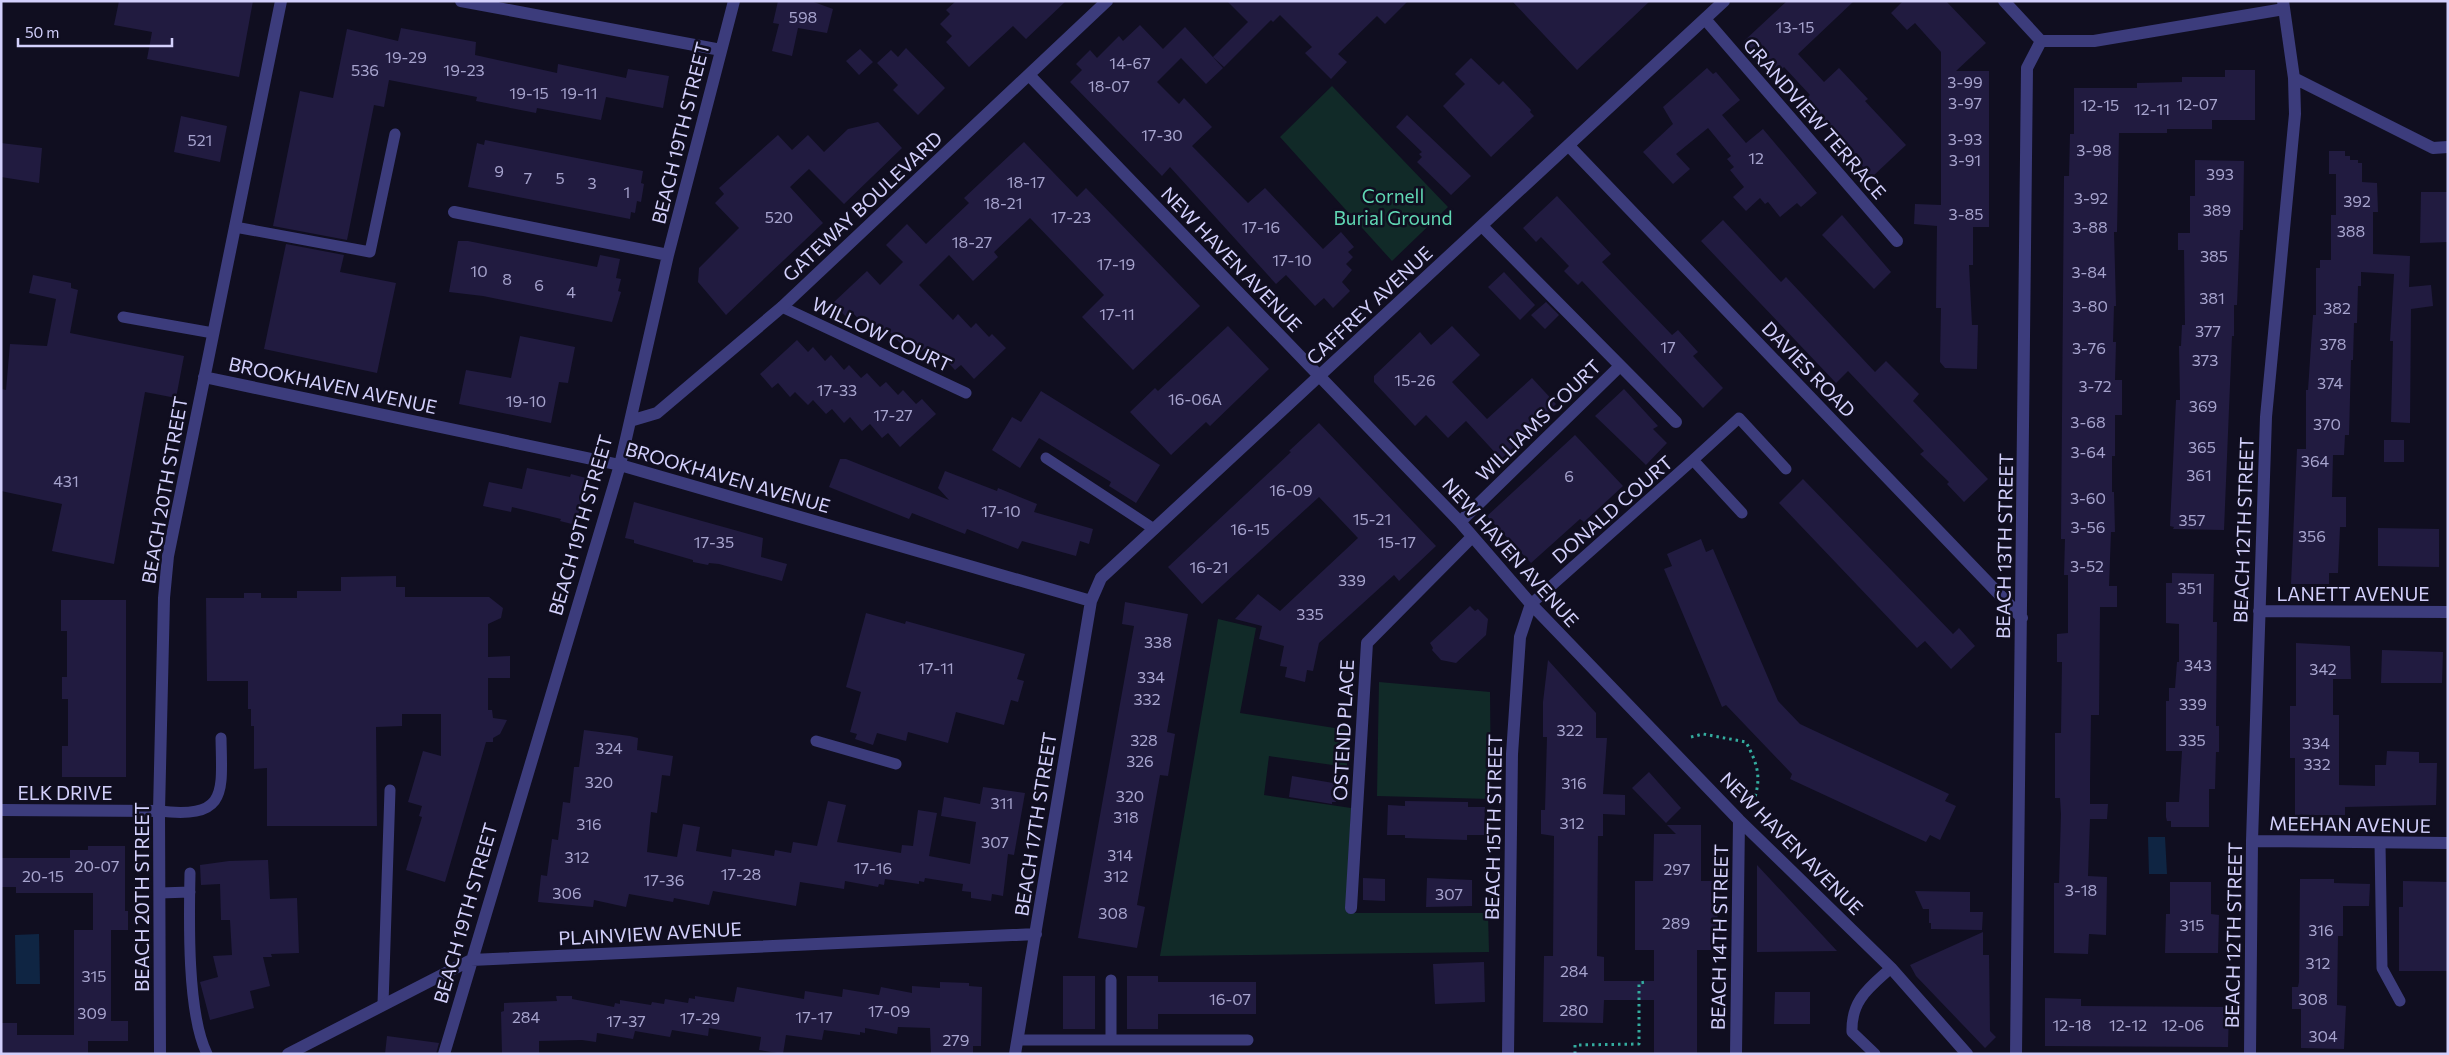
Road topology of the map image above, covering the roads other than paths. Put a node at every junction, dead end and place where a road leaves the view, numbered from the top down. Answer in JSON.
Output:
{"nodes":[{"id":1,"x":281,"y":1,"type":"edge"},
{"id":2,"x":461,"y":1,"type":"edge"},
{"id":3,"x":734,"y":1,"type":"edge"},
{"id":4,"x":1108,"y":1,"type":"edge"},
{"id":5,"x":1724,"y":1,"type":"edge"},
{"id":6,"x":2004,"y":1,"type":"edge"},
{"id":7,"x":2284,"y":5,"type":"edge"},
{"id":8,"x":1705,"y":20,"type":"junction"},
{"id":9,"x":2041,"y":41,"type":"junction"},
{"id":10,"x":720,"y":50,"type":"junction"},
{"id":11,"x":1029,"y":75,"type":"junction"},
{"id":12,"x":2294,"y":78,"type":"junction"},
{"id":13,"x":395,"y":134,"type":"dead end"},
{"id":14,"x":1569,"y":146,"type":"junction"},
{"id":15,"x":2448,"y":147,"type":"edge"},
{"id":16,"x":454,"y":212,"type":"dead end"},
{"id":17,"x":1482,"y":226,"type":"junction"},
{"id":18,"x":235,"y":228,"type":"junction"},
{"id":19,"x":1897,"y":241,"type":"dead end"},
{"id":20,"x":668,"y":255,"type":"junction"},
{"id":21,"x":782,"y":307,"type":"junction"},
{"id":22,"x":123,"y":318,"type":"dead end"},
{"id":23,"x":213,"y":333,"type":"junction"},
{"id":24,"x":1620,"y":366,"type":"junction"},
{"id":25,"x":204,"y":377,"type":"junction"},
{"id":26,"x":1319,"y":378,"type":"junction"},
{"id":27,"x":966,"y":392,"type":"dead end"},
{"id":28,"x":630,"y":421,"type":"junction"},
{"id":29,"x":1676,"y":422,"type":"dead end"},
{"id":30,"x":1046,"y":458,"type":"dead end"},
{"id":31,"x":1693,"y":460,"type":"junction"},
{"id":32,"x":620,"y":465,"type":"junction"},
{"id":33,"x":1786,"y":469,"type":"dead end"},
{"id":34,"x":1742,"y":513,"type":"dead end"},
{"id":35,"x":1460,"y":522,"type":"junction"},
{"id":36,"x":1154,"y":529,"type":"junction"},
{"id":37,"x":1472,"y":537,"type":"junction"},
{"id":38,"x":1091,"y":601,"type":"junction"},
{"id":39,"x":1531,"y":604,"type":"junction"},
{"id":40,"x":2259,"y":611,"type":"junction"},
{"id":41,"x":2448,"y":612,"type":"edge"},
{"id":42,"x":2022,"y":618,"type":"junction"},
{"id":43,"x":221,"y":738,"type":"dead end"},
{"id":44,"x":816,"y":741,"type":"dead end"},
{"id":45,"x":896,"y":764,"type":"dead end"},
{"id":46,"x":390,"y":790,"type":"dead end"},
{"id":47,"x":1,"y":810,"type":"edge"},
{"id":48,"x":159,"y":811,"type":"junction"},
{"id":49,"x":1739,"y":820,"type":"junction"},
{"id":50,"x":2252,"y":841,"type":"junction"},
{"id":51,"x":2380,"y":843,"type":"junction"},
{"id":52,"x":2448,"y":843,"type":"edge"},
{"id":53,"x":190,"y":873,"type":"dead end"},
{"id":54,"x":190,"y":892,"type":"junction"},
{"id":55,"x":160,"y":893,"type":"junction"},
{"id":56,"x":1351,"y":908,"type":"dead end"},
{"id":57,"x":1036,"y":934,"type":"junction"},
{"id":58,"x":471,"y":960,"type":"junction"},
{"id":59,"x":1892,"y":968,"type":"junction"},
{"id":60,"x":1111,"y":980,"type":"dead end"},
{"id":61,"x":2400,"y":1000,"type":"dead end"},
{"id":62,"x":383,"y":1004,"type":"junction"},
{"id":63,"x":1018,"y":1040,"type":"junction"},
{"id":64,"x":1111,"y":1040,"type":"junction"},
{"id":65,"x":1248,"y":1040,"type":"dead end"},
{"id":66,"x":160,"y":1054,"type":"edge"},
{"id":67,"x":207,"y":1054,"type":"edge"},
{"id":68,"x":288,"y":1054,"type":"edge"},
{"id":69,"x":444,"y":1054,"type":"edge"},
{"id":70,"x":1015,"y":1054,"type":"edge"},
{"id":71,"x":1508,"y":1054,"type":"edge"},
{"id":72,"x":1736,"y":1054,"type":"edge"},
{"id":73,"x":1875,"y":1054,"type":"edge"},
{"id":74,"x":1967,"y":1054,"type":"edge"},
{"id":75,"x":2016,"y":1054,"type":"edge"},
{"id":76,"x":2250,"y":1054,"type":"edge"}],
"edges":[{"from":1,"to":18,"type":"street","name":"BEACH 20TH STREET"},
{"from":2,"to":10,"type":"street"},
{"from":3,"to":10,"type":"street","name":"BEACH 19TH STREET"},
{"from":4,"to":11,"type":"street","name":"GATEWAY BOULEVARD"},
{"from":5,"to":8,"type":"street","name":"CAFFREY AVENUE"},
{"from":6,"to":9,"type":"street"},
{"from":7,"to":9,"type":"street"},
{"from":7,"to":12,"type":"street","name":"BEACH 12TH STREET"},
{"from":8,"to":14,"type":"street","name":"CAFFREY AVENUE"},
{"from":8,"to":19,"type":"street","name":"GRANDVIEW TERRACE"},
{"from":9,"to":42,"type":"street","name":"BEACH 13TH STREET"},
{"from":10,"to":20,"type":"street","name":"BEACH 19TH STREET"},
{"from":11,"to":21,"type":"street","name":"GATEWAY BOULEVARD"},
{"from":11,"to":26,"type":"street","name":"NEW HAVEN AVENUE"},
{"from":12,"to":15,"type":"street"},
{"from":12,"to":40,"type":"street","name":"BEACH 12TH STREET"},
{"from":13,"to":18,"type":"lane"},
{"from":14,"to":17,"type":"street","name":"CAFFREY AVENUE"},
{"from":14,"to":42,"type":"street","name":"DAVIES ROAD"},
{"from":16,"to":20,"type":"street"},
{"from":17,"to":24,"type":"street","name":"WILLIAMS COURT"},
{"from":17,"to":26,"type":"street","name":"CAFFREY AVENUE"},
{"from":18,"to":23,"type":"street","name":"BEACH 20TH STREET"},
{"from":20,"to":28,"type":"street","name":"BEACH 19TH STREET"},
{"from":21,"to":27,"type":"lane","name":"WILLOW COURT"},
{"from":21,"to":28,"type":"street","name":"GATEWAY BOULEVARD"},
{"from":22,"to":23,"type":"lane"},
{"from":23,"to":25,"type":"street","name":"BEACH 20TH STREET"},
{"from":24,"to":29,"type":"street","name":"WILLIAMS COURT"},
{"from":24,"to":35,"type":"street","name":"WILLIAMS COURT"},
{"from":25,"to":32,"type":"street","name":"BROOKHAVEN AVENUE"},
{"from":25,"to":48,"type":"street","name":"BEACH 20TH STREET"},
{"from":26,"to":35,"type":"street","name":"NEW HAVEN AVENUE"},
{"from":26,"to":36,"type":"street","name":"CAFFREY AVENUE"},
{"from":28,"to":32,"type":"street","name":"BEACH 19TH STREET"},
{"from":30,"to":36,"type":"lane"},
{"from":31,"to":33,"type":"lane","name":"DONALD COURT"},
{"from":31,"to":34,"type":"lane"},
{"from":31,"to":39,"type":"lane","name":"DONALD COURT"},
{"from":32,"to":38,"type":"street","name":"BROOKHAVEN AVENUE"},
{"from":32,"to":58,"type":"street","name":"BEACH 19TH STREET"},
{"from":35,"to":37,"type":"street","name":"NEW HAVEN AVENUE"},
{"from":36,"to":38,"type":"street","name":"CAFFREY AVENUE"},
{"from":37,"to":39,"type":"street","name":"NEW HAVEN AVENUE"},
{"from":37,"to":56,"type":"street","name":"OSTEND PLACE"},
{"from":38,"to":57,"type":"street","name":"BEACH 17TH STREET"},
{"from":39,"to":49,"type":"street","name":"NEW HAVEN AVENUE"},
{"from":39,"to":71,"type":"street","name":"BEACH 15TH STREET"},
{"from":40,"to":41,"type":"street","name":"LANETT AVENUE"},
{"from":40,"to":50,"type":"street","name":"BEACH 12TH STREET"},
{"from":42,"to":75,"type":"street","name":"BEACH 13TH STREET"},
{"from":43,"to":48,"type":"lane"},
{"from":44,"to":45,"type":"lane"},
{"from":46,"to":62,"type":"lane"},
{"from":47,"to":48,"type":"street","name":"ELK DRIVE"},
{"from":48,"to":55,"type":"street","name":"BEACH 20TH STREET"},
{"from":49,"to":59,"type":"street","name":"NEW HAVEN AVENUE"},
{"from":49,"to":72,"type":"street","name":"BEACH 14TH STREET"},
{"from":50,"to":51,"type":"street","name":"MEEHAN AVENUE"},
{"from":50,"to":76,"type":"street","name":"BEACH 12TH STREET"},
{"from":51,"to":52,"type":"street","name":"MEEHAN AVENUE"},
{"from":51,"to":61,"type":"lane"},
{"from":53,"to":54,"type":"lane"},
{"from":54,"to":55,"type":"lane"},
{"from":54,"to":67,"type":"lane"},
{"from":55,"to":66,"type":"street","name":"BEACH 20TH STREET"},
{"from":57,"to":58,"type":"street","name":"PLAINVIEW AVENUE"},
{"from":57,"to":63,"type":"street","name":"BEACH 17TH STREET"},
{"from":58,"to":62,"type":"street","name":"PLAINVIEW AVENUE"},
{"from":58,"to":69,"type":"street","name":"BEACH 19TH STREET"},
{"from":59,"to":73,"type":"lane"},
{"from":59,"to":74,"type":"street","name":"NEW HAVEN AVENUE"},
{"from":60,"to":64,"type":"lane"},
{"from":62,"to":68,"type":"street","name":"PLAINVIEW AVENUE"},
{"from":63,"to":64,"type":"lane"},
{"from":63,"to":70,"type":"street","name":"BEACH 17TH STREET"},
{"from":64,"to":65,"type":"lane"}]}
